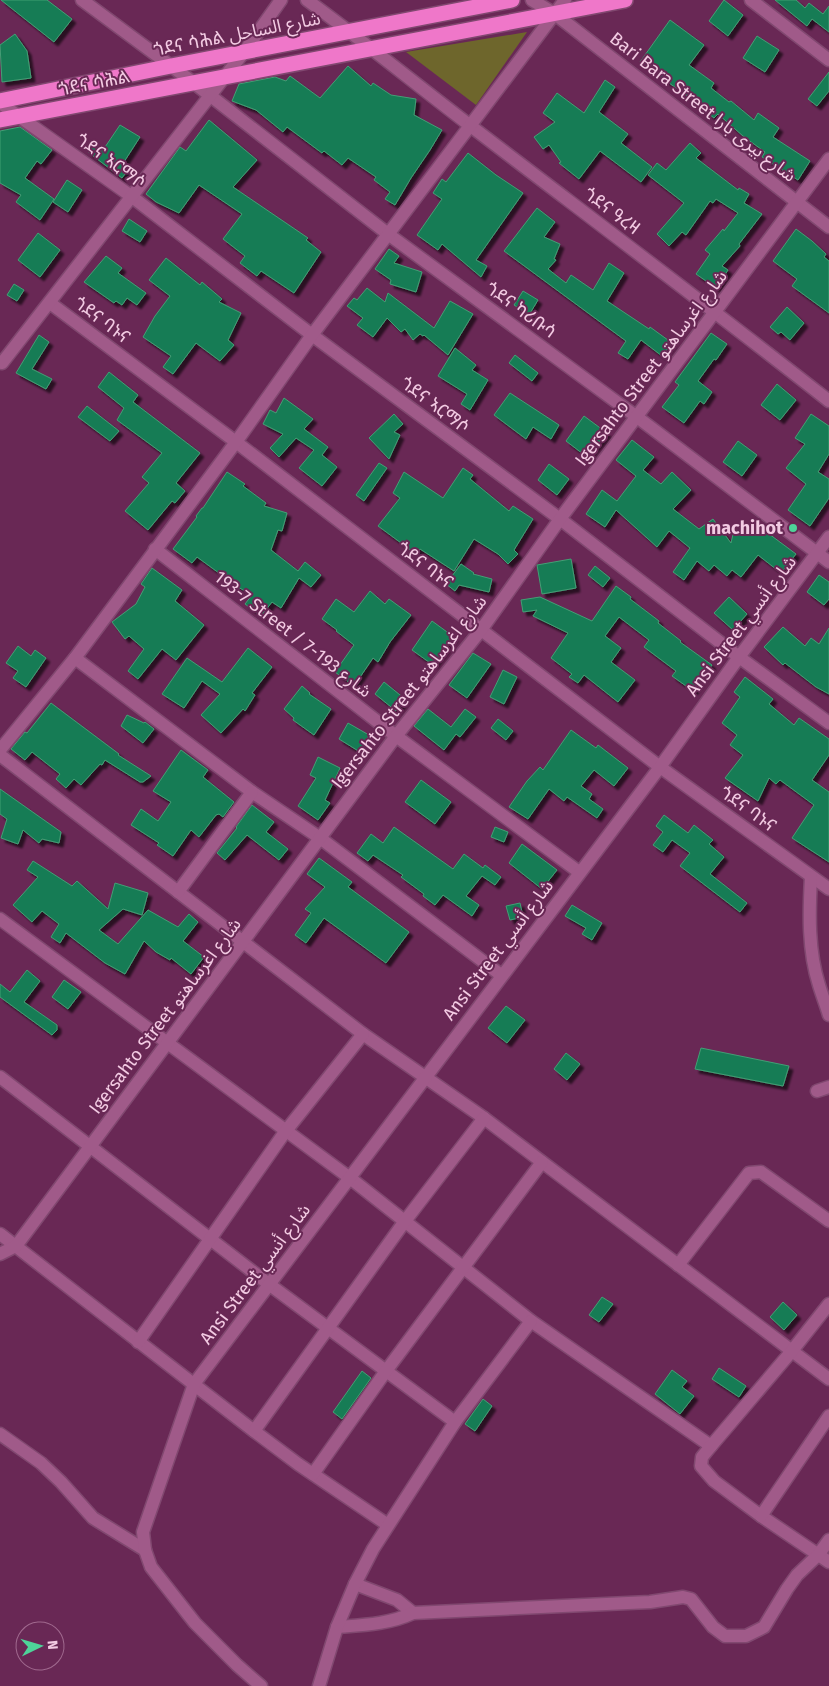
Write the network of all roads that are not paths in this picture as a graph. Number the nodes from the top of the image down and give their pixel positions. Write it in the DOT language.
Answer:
graph roads {
  1 [pos="82,0"];
  2 [pos="282,0"];
  3 [pos="307,0"];
  4 [pos="512,0"];
  5 [pos="532,0"];
  6 [pos="565,0"];
  7 [pos="625,0"];
  8 [pos="751,0"];
  9 [pos="555,14"];
  10 [pos="350,31"];
  11 [pos="373,50"];
  12 [pos="244,52"];
  13 [pos="829,60"];
  14 [pos="171,66"];
  15 [pos="224,77"];
  16 [pos="194,83"];
  17 [pos="210,95"];
  18 [pos="0,102"];
  19 [pos="19,117"];
  20 [pos="0,120"];
  21 [pos="470,126"];
  22 [pos="829,159"];
  23 [pos="131,196"];
  24 [pos="795,202"];
  25 [pos="829,227"];
  26 [pos="388,234"];
  27 [pos="50,303"];
  28 [pos="715,311"];
  29 [pos="312,335"];
  30 [pos="2,363"];
  31 [pos="829,401"];
  32 [pos="637,417"];
  33 [pos="236,442"];
  34 [pos="560,519"];
  35 [pos="829,537"];
  36 [pos="155,549"];
  37 [pos="817,553"];
  38 [pos="829,562"];
  39 [pos="481,630"];
  40 [pos="75,658"];
  41 [pos="739,658"];
  42 [pos="829,723"];
  43 [pos="396,736"];
  44 [pos="0,750"];
  45 [pos="0,755"];
  46 [pos="660,767"];
  47 [pos="252,792"];
  48 [pos="320,838"];
  49 [pos="580,872"];
  50 [pos="811,877"];
  51 [pos="829,889"];
  52 [pos="178,892"];
  53 [pos="0,919"];
  54 [pos="242,942"];
  55 [pos="501,975"];
  56 [pos="829,1015"];
  57 [pos="362,1034"];
  58 [pos="167,1042"];
  59 [pos="0,1077"];
  60 [pos="424,1078"];
  61 [pos="484,1118"];
  62 [pos="286,1132"];
  63 [pos="90,1146"];
  64 [pos="542,1162"];
  65 [pos="350,1178"];
  66 [pos="405,1221"];
  67 [pos="829,1221"];
  68 [pos="0,1234"];
  69 [pos="211,1239"];
  70 [pos="16,1246"];
  71 [pos="0,1254"];
  72 [pos="678,1266"];
  73 [pos="463,1268"];
  74 [pos="270,1285"];
  75 [pos="829,1304"];
  76 [pos="531,1321"];
  77 [pos="328,1328"];
  78 [pos="138,1342"];
  79 [pos="791,1352"];
  80 [pos="386,1371"];
  81 [pos="829,1379"];
  82 [pos="194,1384"];
  83 [pos="829,1416"];
  84 [pos="455,1422"];
  85 [pos="254,1431"];
  86 [pos="0,1434"];
  87 [pos="710,1446"];
  88 [pos="313,1474"];
  89 [pos="761,1516"];
  90 [pos="388,1525"];
  91 [pos="829,1540"];
  92 [pos="145,1550"];
  93 [pos="818,1555"];
  94 [pos="829,1562"];
  95 [pos="356,1584"];
  96 [pos="413,1612"];
  97 [pos="337,1628"];
  98 [pos="261,1686"];
  99 [pos="319,1686"];
  1 -- 14 [label="street, ጎደና ካሪቡሳ"];
  2 -- 12 [label="street"];
  3 -- 10 [label="street, ጎደና ዓረዛ"];
  4 -- 10 [label="highway, ጎደና ሳሕል شارع الساحل"];
  5 -- 9 [label="street, Bari Bara Street شارع بيرى بارا"];
  6 -- 9 [label="street"];
  7 -- 9 [label="highway"];
  8 -- 13 [label="street"];
  9 -- 11 [label="highway"];
  9 -- 21 [label="street"];
  9 -- 24 [label="street, Bari Bara Street شارع بيرى بارا"];
  10 -- 11 [label="street, ጎደና ዓረዛ"];
  10 -- 12 [label="highway, ጎደና ሳሕል شارع الساحل"];
  11 -- 15 [label="highway, ጎደና ሳሕል"];
  11 -- 21 [label="street, ጎደና ዓረዛ"];
  12 -- 14 [label="highway, ጎደና ሳሕል شارع الساحل"];
  12 -- 15 [label="street"];
  14 -- 16 [label="street, ጎደና ካሪቡሳ"];
  14 -- 18 [label="highway, ጎደና ሳሕል شارع الساحل"];
  15 -- 16 [label="highway, ጎደና ሳሕል"];
  15 -- 17 [label="street"];
  16 -- 17 [label="street, ጎደና ካሪቡሳ"];
  16 -- 19 [label="highway, ጎደና ሳሕል"];
  17 -- 23 [label="street"];
  17 -- 26 [label="street, ጎደና ካሪቡሳ"];
  18 -- 19 [label="street, ጎደና ኣርማሶ"];
  19 -- 20 [label="highway, ጎደና ሳሕል"];
  19 -- 23 [label="street, ጎደና ኣርማሶ"];
  21 -- 26 [label="street"];
  21 -- 28 [label="street, ጎደና ዓረዛ"];
  22 -- 24 [label="street, Igersahto Street شارع اغرساهتو"];
  23 -- 27 [label="street"];
  23 -- 29 [label="street, ጎደና ኣርማሶ"];
  24 -- 25 [label="street, Bari Bara Street شارع بيرى بارا"];
  24 -- 28 [label="street, Igersahto Street شارع اغرساهتو"];
  26 -- 29 [label="street"];
  26 -- 32 [label="street, ጎደና ካሪቡሳ"];
  27 -- 30 [label="street"];
  27 -- 33 [label="street, ጎደና ባኑና"];
  28 -- 31 [label="street, ጎደና ዓረዛ"];
  28 -- 32 [label="street, Igersahto Street شارع اغرساهتو"];
  29 -- 33 [label="street"];
  29 -- 34 [label="street, ጎደና ኣርማሶ"];
  32 -- 34 [label="street, Igersahto Street شارع اغرساهتو"];
  32 -- 37 [label="street, ጎደና ካሪቡሳ"];
  33 -- 36 [label="street"];
  33 -- 39 [label="street, ጎደና ባኑና"];
  34 -- 39 [label="street, Igersahto Street شارع اغرساهتو"];
  34 -- 41 [label="street, ጎደና ኣርማሶ"];
  35 -- 37 [label="street, Ansi Street شارع أنسي"];
  36 -- 40 [label="street"];
  36 -- 43 [label="street, 193-7 Street / شارع 193-7"];
  37 -- 38 [label="street, ጎደና ካሪቡሳ"];
  37 -- 41 [label="street, Ansi Street شارع أنسي"];
  39 -- 43 [label="street, Igersahto Street شارع اغرساهتو"];
  39 -- 46 [label="street, ጎደና ባኑና"];
  40 -- 44 [label="street"];
  40 -- 47 [label="street"];
  41 -- 42 [label="street, ጎደና ኣርማሶ"];
  41 -- 46 [label="street, Ansi Street شارع أنسي"];
  43 -- 48 [label="street, Igersahto Street شارع اغرساهتو"];
  43 -- 49 [label="street, 193-7 Street / شارع 193-7"];
  45 -- 52 [label="street"];
  46 -- 49 [label="street, Ansi Street شارع أنسي"];
  46 -- 50 [label="street, ጎደና ባኑና"];
  47 -- 48 [label="street"];
  47 -- 52 [label="street"];
  48 -- 54 [label="street, Igersahto Street شارع اغرساهتو"];
  48 -- 55 [label="street"];
  49 -- 55 [label="street, Ansi Street شارع أنسي"];
  50 -- 51 [label="street, ጎደና ባኑና"];
  50 -- 56 [label="street"];
  52 -- 54 [label="street"];
  53 -- 58 [label="street"];
  54 -- 57 [label="street"];
  54 -- 58 [label="street, Igersahto Street شارع اغرساهتو"];
  55 -- 60 [label="street, Ansi Street شارع أنسي"];
  57 -- 60 [label="street"];
  57 -- 62 [label="street"];
  58 -- 62 [label="street"];
  58 -- 63 [label="street, Igersahto Street شارع اغرساهتو"];
  59 -- 63 [label="street"];
  60 -- 61 [label="street"];
  60 -- 65 [label="street, Ansi Street شارع أنسي"];
  61 -- 64 [label="street"];
  61 -- 66 [label="street"];
  62 -- 65 [label="street"];
  62 -- 69 [label="street"];
  63 -- 69 [label="street"];
  63 -- 70 [label="street, Igersahto Street شارع اغرساهتو"];
  64 -- 72 [label="street"];
  64 -- 73 [label="street"];
  65 -- 66 [label="street"];
  65 -- 74 [label="street, Ansi Street شارع أنسي"];
  66 -- 73 [label="street"];
  66 -- 77 [label="street"];
  67 -- 72 [label="street"];
  68 -- 70 [label="street"];
  69 -- 74 [label="street"];
  69 -- 78 [label="street"];
  70 -- 71 [label="street"];
  70 -- 78 [label="street"];
  72 -- 79 [label="street"];
  73 -- 76 [label="street"];
  73 -- 80 [label="street"];
  74 -- 77 [label="street"];
  74 -- 82 [label="street, Ansi Street شارع أنسي"];
  75 -- 79 [label="street"];
  76 -- 84 [label="street"];
  76 -- 87 [label="street"];
  77 -- 80 [label="street"];
  77 -- 85 [label="street"];
  78 -- 82 [label="street"];
  79 -- 81 [label="street"];
  79 -- 87 [label="street"];
  80 -- 84 [label="street"];
  80 -- 88 [label="street"];
  82 -- 85 [label="street"];
  82 -- 92 [label="street, Ansi Street شارع أنسي"];
  83 -- 89 [label="street"];
  84 -- 90 [label="street"];
  85 -- 88 [label="street"];
  86 -- 92 [label="street"];
  87 -- 89 [label="street"];
  88 -- 90 [label="street"];
  89 -- 93 [label="street"];
  90 -- 95 [label="street"];
  91 -- 93 [label="street"];
  92 -- 98 [label="street"];
  93 -- 94 [label="street"];
  93 -- 96 [label="street"];
  95 -- 96 [label="street"];
  95 -- 97 [label="street"];
  96 -- 97 [label="street"];
  97 -- 99 [label="street"];
}
